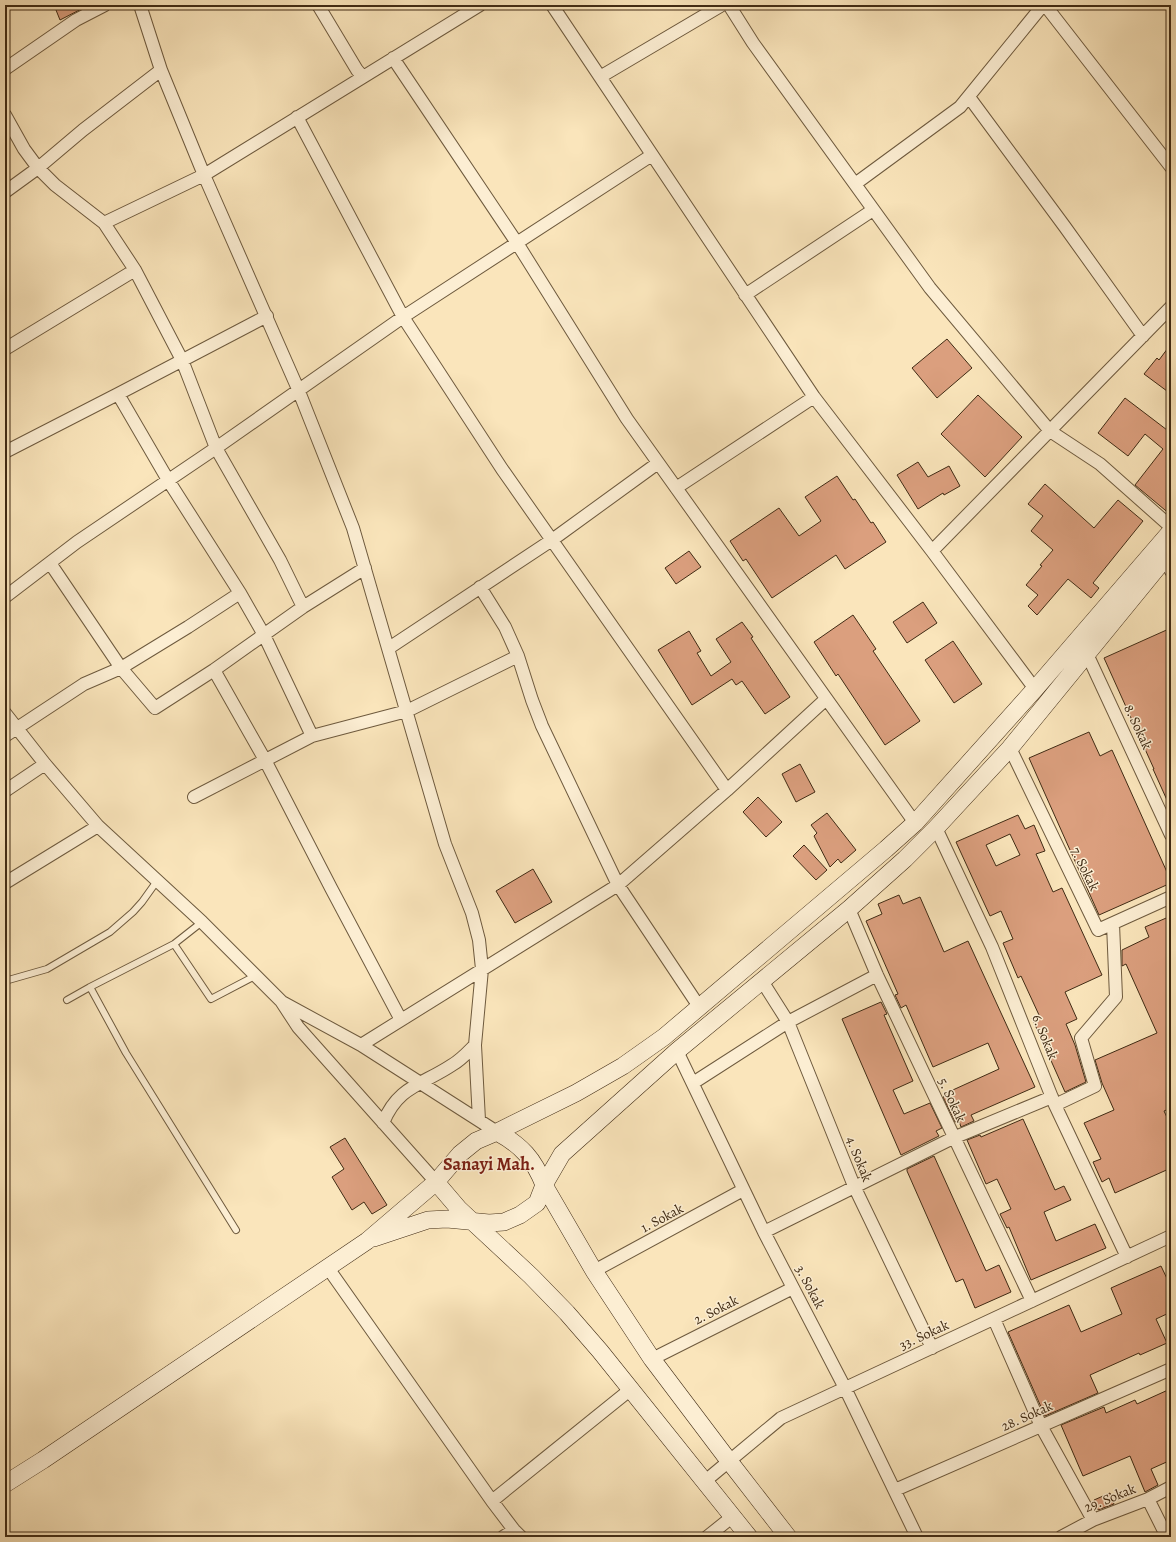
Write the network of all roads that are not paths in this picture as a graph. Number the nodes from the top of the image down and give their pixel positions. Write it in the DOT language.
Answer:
graph roads {
  1 [pos="105,5"];
  2 [pos="140,5"];
  3 [pos="318,5"];
  4 [pos="480,5"];
  5 [pos="552,5"];
  6 [pos="722,5"];
  7 [pos="729,5"];
  8 [pos="1044,5"];
  9 [pos="393,58"];
  10 [pos="5,69"];
  11 [pos="161,70"];
  12 [pos="362,77"];
  13 [pos="600,77"];
  14 [pos="969,97"];
  15 [pos="5,115"];
  16 [pos="297,117"];
  17 [pos="652,155"];
  18 [pos="1171,167"];
  19 [pos="38,168"];
  20 [pos="204,175"];
  21 [pos="855,184"];
  22 [pos="5,192"];
  23 [pos="874,210"];
  24 [pos="104,224"];
  25 [pos="517,243"];
  26 [pos="135,270"];
  27 [pos="745,295"];
  28 [pos="1171,307"];
  29 [pos="267,316"];
  30 [pos="403,317"];
  31 [pos="1143,336"];
  32 [pos="5,349"];
  33 [pos="182,360"];
  34 [pos="298,389"];
  35 [pos="118,394"];
  36 [pos="814,397"];
  37 [pos="1050,431"];
  38 [pos="216,448"];
  39 [pos="5,452"];
  40 [pos="658,463"];
  41 [pos="168,480"];
  42 [pos="676,488"];
  43 [pos="1171,527"];
  44 [pos="1171,531"];
  45 [pos="552,540"];
  46 [pos="932,551"];
  47 [pos="1169,560"];
  48 [pos="50,563"];
  49 [pos="365,568"];
  50 [pos="480,587"];
  51 [pos="240,593"];
  52 [pos="5,597"];
  53 [pos="303,607"];
  54 [pos="264,635"];
  55 [pos="388,648"];
  56 [pos="1087,654"];
  57 [pos="518,656"];
  58 [pos="120,668"];
  59 [pos="214,670"];
  60 [pos="1035,689"];
  61 [pos="826,699"];
  62 [pos="407,711"];
  63 [pos="5,712"];
  64 [pos="16,728"];
  65 [pos="5,736"];
  66 [pos="312,736"];
  67 [pos="1010,748"];
  68 [pos="265,760"];
  69 [pos="45,764"];
  70 [pos="727,790"];
  71 [pos="5,791"];
  72 [pos="194,797"];
  73 [pos="915,823"];
  74 [pos="98,826"];
  75 [pos="936,828"];
  76 [pos="1171,835"];
  77 [pos="157,881"];
  78 [pos="5,883"];
  79 [pos="618,885"];
  80 [pos="1171,897"];
  81 [pos="849,909"];
  82 [pos="202,922"];
  83 [pos="1113,924"];
  84 [pos="174,944"];
  85 [pos="482,969"];
  86 [pos="877,975"];
  87 [pos="255,976"];
  88 [pos="5,981"];
  89 [pos="762,981"];
  90 [pos="90,986"];
  91 [pos="67,1000"];
  92 [pos="281,1001"];
  93 [pos="700,1008"];
  94 [pos="401,1020"];
  95 [pos="788,1022"];
  96 [pos="361,1045"];
  97 [pos="475,1045"];
  98 [pos="677,1051"];
  99 [pos="420,1083"];
  100 [pos="693,1084"];
  101 [pos="1054,1101"];
  102 [pos="479,1120"];
  103 [pos="383,1123"];
  104 [pos="497,1132"];
  105 [pos="953,1138"];
  106 [pos="436,1182"];
  107 [pos="544,1185"];
  108 [pos="854,1186"];
  109 [pos="743,1190"];
  110 [pos="474,1222"];
  111 [pos="236,1230"];
  112 [pos="764,1232"];
  113 [pos="367,1241"];
  114 [pos="1170,1241"];
  115 [pos="1127,1257"];
  116 [pos="328,1268"];
  117 [pos="594,1271"];
  118 [pos="793,1288"];
  119 [pos="1032,1301"];
  120 [pos="994,1319"];
  121 [pos="932,1348"];
  122 [pos="652,1359"];
  123 [pos="1171,1369"];
  124 [pos="846,1388"];
  125 [pos="631,1389"];
  126 [pos="1041,1426"];
  127 [pos="729,1461"];
  128 [pos="704,1482"];
  129 [pos="5,1484"];
  130 [pos="1171,1488"];
  131 [pos="895,1490"];
  132 [pos="1148,1499"];
  133 [pos="492,1501"];
  134 [pos="732,1517"];
  135 [pos="1093,1520"];
  136 [pos="518,1533"];
  137 [pos="503,1537"];
  138 [pos="707,1537"];
  139 [pos="748,1537"];
  140 [pos="788,1537"];
  141 [pos="917,1537"];
  142 [pos="1061,1537"];
  143 [pos="1167,1537"];
  1 -- 10 [label="street"];
  2 -- 11 [label="street"];
  3 -- 12 [label="street"];
  4 -- 9 [label="street"];
  5 -- 13 [label="street"];
  6 -- 13 [label="street"];
  7 -- 21 [label="street"];
  8 -- 14 [label="street"];
  8 -- 18 [label="street"];
  9 -- 12 [label="street"];
  9 -- 25 [label="street"];
  11 -- 19 [label="street"];
  11 -- 20 [label="street"];
  12 -- 16 [label="street"];
  13 -- 17 [label="street"];
  14 -- 21 [label="street"];
  14 -- 31 [label="street"];
  15 -- 19 [label="street"];
  16 -- 20 [label="street"];
  16 -- 30 [label="street"];
  17 -- 25 [label="street"];
  17 -- 27 [label="street"];
  19 -- 22 [label="street"];
  19 -- 24 [label="street"];
  20 -- 24 [label="street"];
  20 -- 29 [label="street"];
  21 -- 23 [label="street"];
  23 -- 27 [label="street"];
  23 -- 37 [label="street"];
  24 -- 26 [label="street"];
  25 -- 30 [label="street"];
  25 -- 40 [label="street"];
  26 -- 32 [label="street"];
  26 -- 33 [label="street"];
  27 -- 36 [label="street"];
  28 -- 31 [label="street"];
  29 -- 33 [label="street"];
  29 -- 34 [label="street"];
  30 -- 34 [label="street"];
  30 -- 45 [label="street"];
  31 -- 37 [label="street"];
  33 -- 35 [label="street"];
  33 -- 38 [label="street"];
  34 -- 38 [label="street"];
  34 -- 49 [label="street"];
  35 -- 39 [label="street"];
  35 -- 41 [label="street"];
  36 -- 42 [label="street"];
  36 -- 46 [label="street"];
  37 -- 43 [label="street"];
  37 -- 46 [label="street"];
  38 -- 41 [label="street"];
  38 -- 53 [label="street"];
  40 -- 42 [label="street"];
  40 -- 45 [label="street"];
  41 -- 48 [label="street"];
  41 -- 51 [label="street"];
  42 -- 61 [label="street"];
  44 -- 60 [label="street"];
  45 -- 50 [label="street"];
  45 -- 70 [label="street"];
  46 -- 60 [label="street"];
  47 -- 56 [label="street"];
  48 -- 52 [label="street"];
  48 -- 58 [label="street"];
  49 -- 53 [label="street"];
  49 -- 55 [label="street"];
  50 -- 55 [label="street"];
  50 -- 57 [label="street"];
  51 -- 54 [label="street"];
  51 -- 58 [label="street"];
  53 -- 54 [label="street"];
  54 -- 59 [label="street"];
  54 -- 66 [label="street"];
  55 -- 62 [label="street"];
  56 -- 67 [label="street"];
  56 -- 76 [label="street, 8. Sokak"];
  57 -- 62 [label="street"];
  57 -- 79 [label="street"];
  58 -- 59 [label="street"];
  58 -- 64 [label="street"];
  59 -- 68 [label="street"];
  60 -- 73 [label="street"];
  61 -- 70 [label="street"];
  61 -- 73 [label="street"];
  62 -- 66 [label="street"];
  62 -- 85 [label="street"];
  63 -- 64 [label="street"];
  64 -- 65 [label="street"];
  64 -- 69 [label="street"];
  66 -- 68 [label="street"];
  67 -- 75 [label="street"];
  67 -- 83 [label="street, 7. Sokak"];
  68 -- 72 [label="street"];
  68 -- 94 [label="street"];
  69 -- 71 [label="street"];
  69 -- 74 [label="street"];
  70 -- 79 [label="street"];
  73 -- 93 [label="street"];
  74 -- 77 [label="street"];
  74 -- 78 [label="street"];
  75 -- 81 [label="street"];
  75 -- 101 [label="street, 6. Sokak"];
  77 -- 82 [label="street"];
  77 -- 88 [label="lane"];
  79 -- 85 [label="street"];
  79 -- 93 [label="street"];
  80 -- 83 [label="street, 7. Sokak"];
  81 -- 86 [label="street, 5. Sokak"];
  81 -- 89 [label="street"];
  82 -- 84 [label="lane"];
  82 -- 87 [label="street"];
  83 -- 101 [label="street"];
  84 -- 87 [label="lane"];
  84 -- 90 [label="lane"];
  85 -- 94 [label="street"];
  85 -- 97 [label="street"];
  86 -- 95 [label="street"];
  86 -- 105 [label="street, 5. Sokak"];
  87 -- 92 [label="street"];
  89 -- 95 [label="street, 4. Sokak"];
  89 -- 98 [label="street"];
  90 -- 91 [label="lane"];
  90 -- 111 [label="lane"];
  92 -- 96 [label="street"];
  92 -- 103 [label="street"];
  93 -- 104 [label="street"];
  94 -- 96 [label="street"];
  95 -- 100 [label="street"];
  95 -- 108 [label="street, 4. Sokak"];
  96 -- 99 [label="street"];
  97 -- 99 [label="street"];
  97 -- 102 [label="street"];
  98 -- 100 [label="street, 3. Sokak"];
  98 -- 107 [label="street"];
  99 -- 102 [label="street"];
  99 -- 103 [label="street"];
  100 -- 109 [label="street, 3. Sokak"];
  101 -- 105 [label="street"];
  101 -- 115 [label="street, 6. Sokak"];
  102 -- 104 [label="street"];
  103 -- 106 [label="street"];
  104 -- 106 [label="street"];
  104 -- 107 [label="street"];
  105 -- 108 [label="street"];
  105 -- 119 [label="street, 5. Sokak"];
  106 -- 110 [label="street"];
  106 -- 113 [label="street"];
  107 -- 110 [label="street"];
  107 -- 117 [label="street"];
  108 -- 112 [label="street"];
  108 -- 121 [label="street, 4. Sokak"];
  109 -- 112 [label="street, 3. Sokak"];
  109 -- 117 [label="street, 1. Sokak"];
  110 -- 113 [label="street"];
  110 -- 125 [label="street"];
  112 -- 118 [label="street, 3. Sokak"];
  113 -- 116 [label="street"];
  114 -- 115 [label="street, 33. Sokak"];
  115 -- 119 [label="street, 33. Sokak"];
  116 -- 129 [label="street"];
  116 -- 133 [label="street"];
  117 -- 122 [label="street"];
  118 -- 122 [label="street, 2. Sokak"];
  118 -- 124 [label="street, 3. Sokak"];
  119 -- 120 [label="street, 33. Sokak"];
  120 -- 121 [label="street, 33. Sokak"];
  120 -- 126 [label="street"];
  121 -- 124 [label="street, 33. Sokak"];
  122 -- 127 [label="street"];
  123 -- 126 [label="street, 28. Sokak"];
  124 -- 127 [label="street, 33. Sokak"];
  124 -- 131 [label="street, 3. Sokak"];
  125 -- 128 [label="street"];
  125 -- 133 [label="street"];
  126 -- 131 [label="street, 28. Sokak"];
  126 -- 135 [label="street"];
  127 -- 128 [label="street, 33. Sokak"];
  127 -- 140 [label="street"];
  128 -- 134 [label="street"];
  130 -- 132 [label="street, 29. Sokak"];
  131 -- 141 [label="street, 3. Sokak"];
  132 -- 135 [label="street, 29. Sokak"];
  132 -- 143 [label="street"];
  133 -- 136 [label="street"];
  134 -- 138 [label="street"];
  134 -- 139 [label="street"];
  135 -- 142 [label="street, 29. Sokak"];
  136 -- 137 [label="street"];
}
